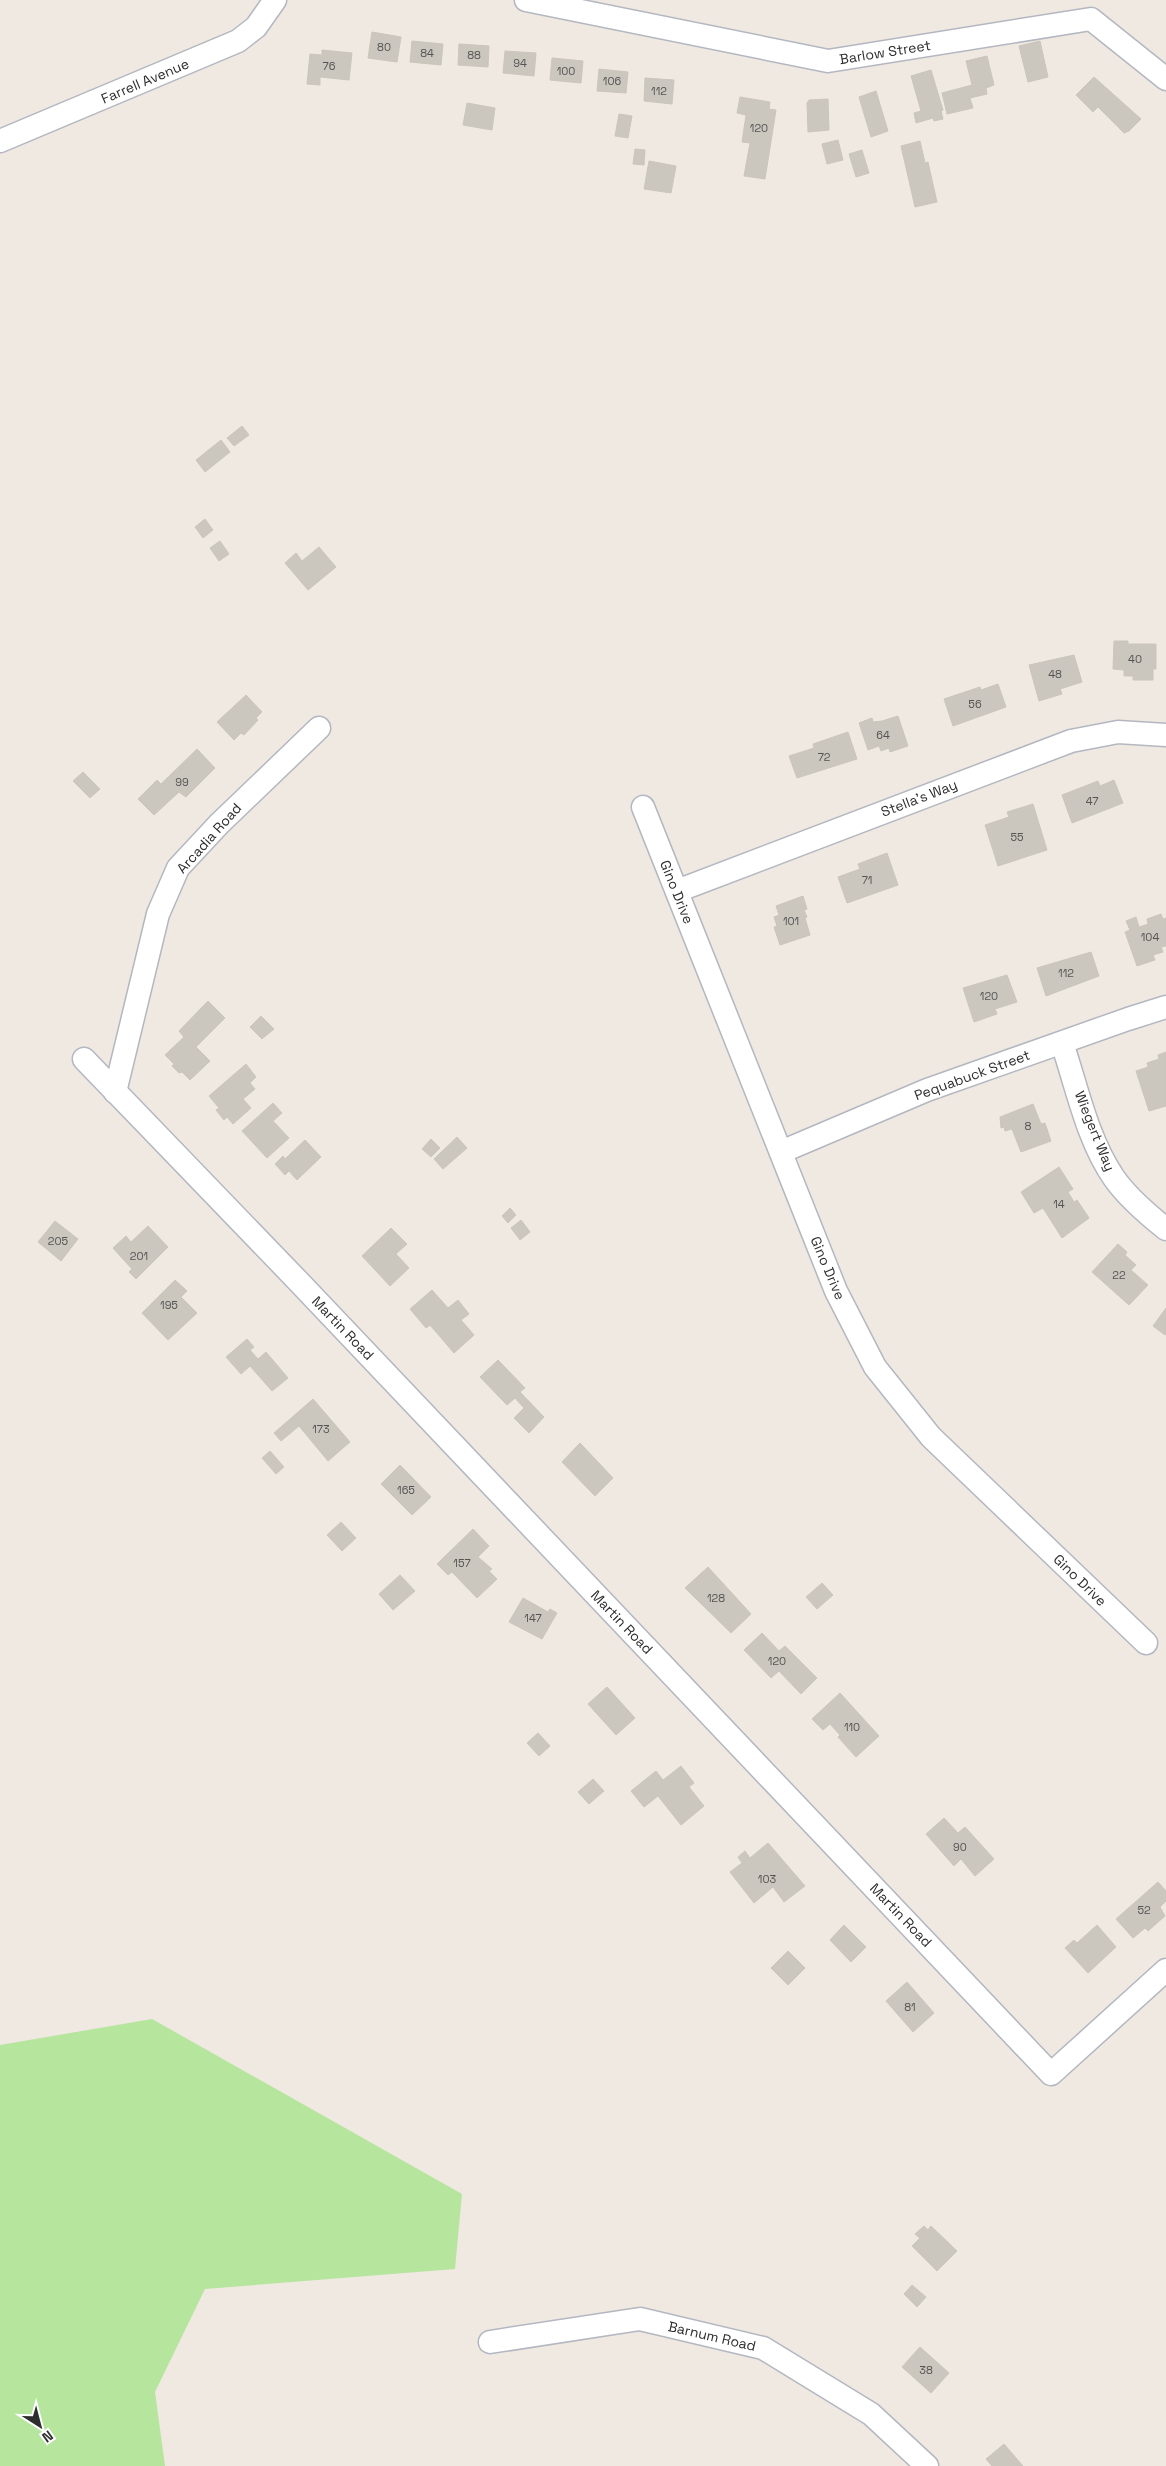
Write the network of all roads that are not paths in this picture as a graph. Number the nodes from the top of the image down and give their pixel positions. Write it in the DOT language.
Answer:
graph roads {
  1 [pos="275,0"];
  2 [pos="526,0"];
  3 [pos="1166,79"];
  4 [pos="0,141"];
  5 [pos="319,728"];
  6 [pos="1166,735"];
  7 [pos="643,808"];
  8 [pos="677,891"];
  9 [pos="1166,1008"];
  10 [pos="1062,1042"];
  11 [pos="84,1059"];
  12 [pos="116,1092"];
  13 [pos="781,1152"];
  14 [pos="1166,1228"];
  15 [pos="1146,1643"];
  16 [pos="1166,1970"];
  17 [pos="490,2342"];
  18 [pos="927,2466"];
  1 -- 4 [label="street, Farrell Avenue"];
  2 -- 3 [label="street, Barlow Street"];
  5 -- 12 [label="street, Arcadia Road"];
  6 -- 8 [label="street, Stella's Way"];
  7 -- 8 [label="street, Gino Drive"];
  8 -- 13 [label="street, Gino Drive"];
  9 -- 10 [label="street, Pequabuck Street"];
  10 -- 13 [label="street, Pequabuck Street"];
  10 -- 14 [label="street, Wiegert Way"];
  11 -- 12 [label="street, Martin Road"];
  12 -- 16 [label="street, Martin Road"];
  13 -- 15 [label="street, Gino Drive"];
  17 -- 18 [label="street, Barnum Road"];
}
